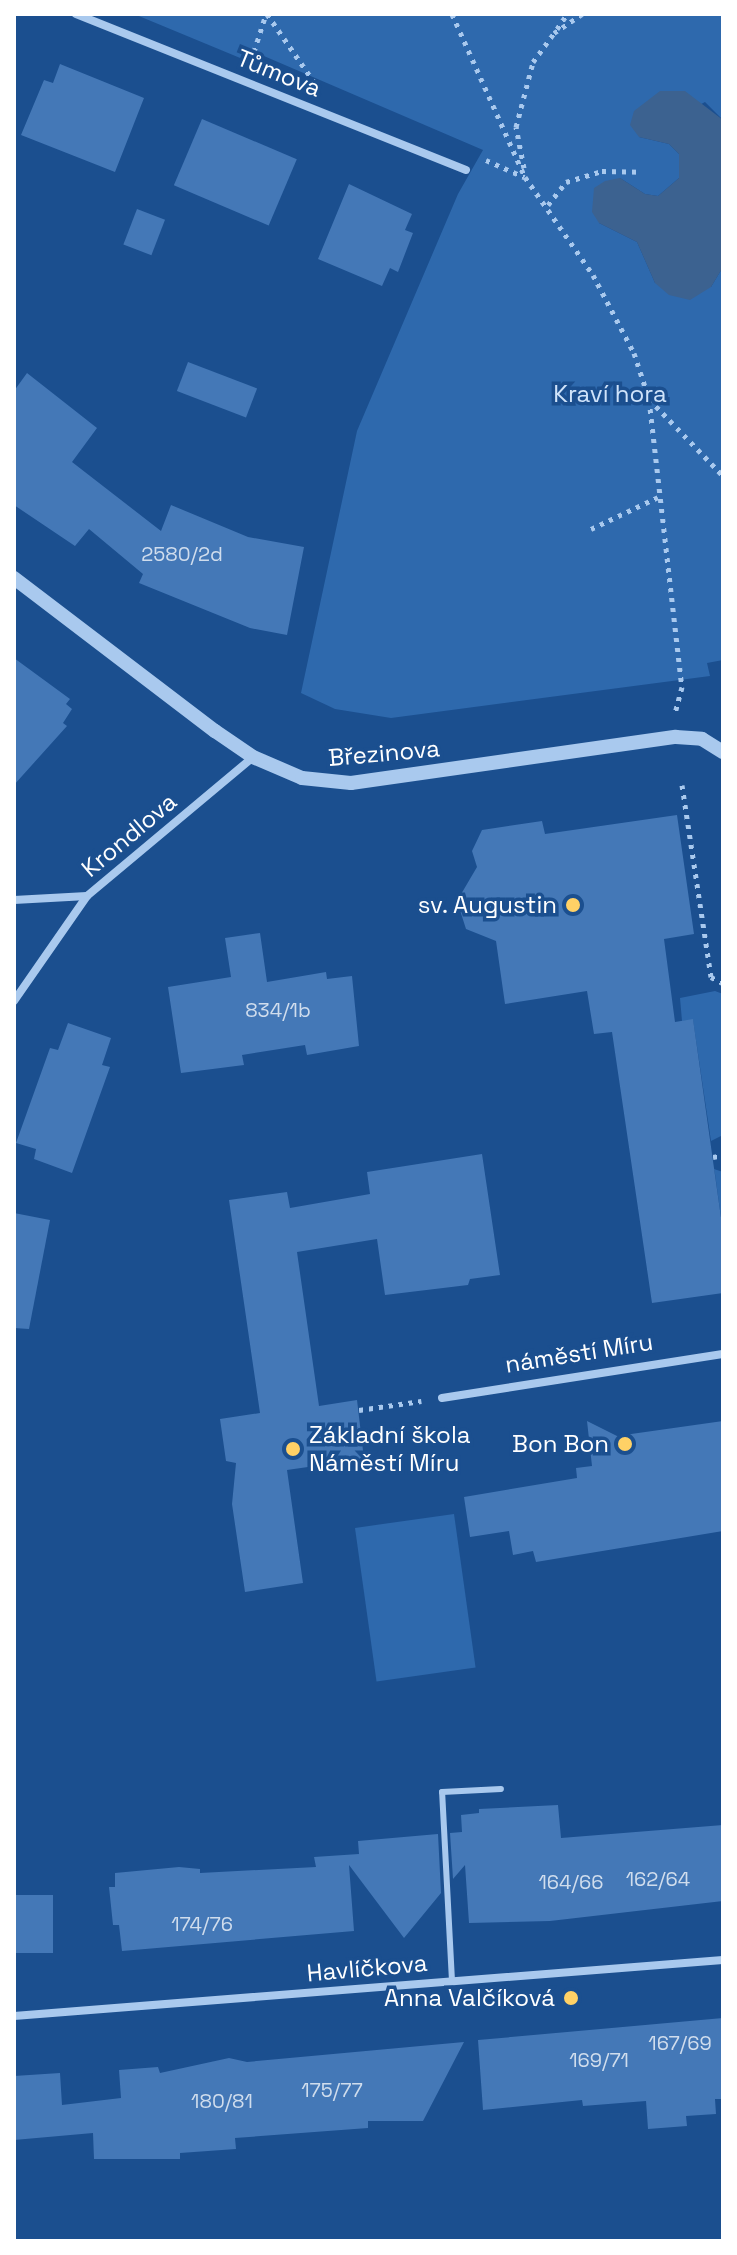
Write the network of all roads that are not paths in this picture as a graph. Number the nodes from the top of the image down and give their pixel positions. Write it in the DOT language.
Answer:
graph roads {
  1 [pos="76,14"];
  2 [pos="466,170"];
  3 [pos="14,578"];
  4 [pos="719,746"];
  5 [pos="253,757"];
  6 [pos="87,896"];
  7 [pos="14,900"];
  8 [pos="14,1001"];
  9 [pos="723,1354"];
  10 [pos="442,1398"];
  11 [pos="501,1789"];
  12 [pos="723,1960"];
  13 [pos="452,1981"];
  14 [pos="14,2016"];
  1 -- 2 [label="street, Tůmova"];
  3 -- 5 [label="street, Březinova"];
  4 -- 5 [label="street, Březinova"];
  5 -- 6 [label="street, Krondlova"];
  6 -- 7 [label="street, Krondlova"];
  6 -- 8 [label="street"];
  9 -- 10 [label="street, náměstí Míru"];
  11 -- 13 [label="lane"];
  12 -- 13 [label="street, Havlíčkova"];
  13 -- 14 [label="street, Havlíčkova"];
}
